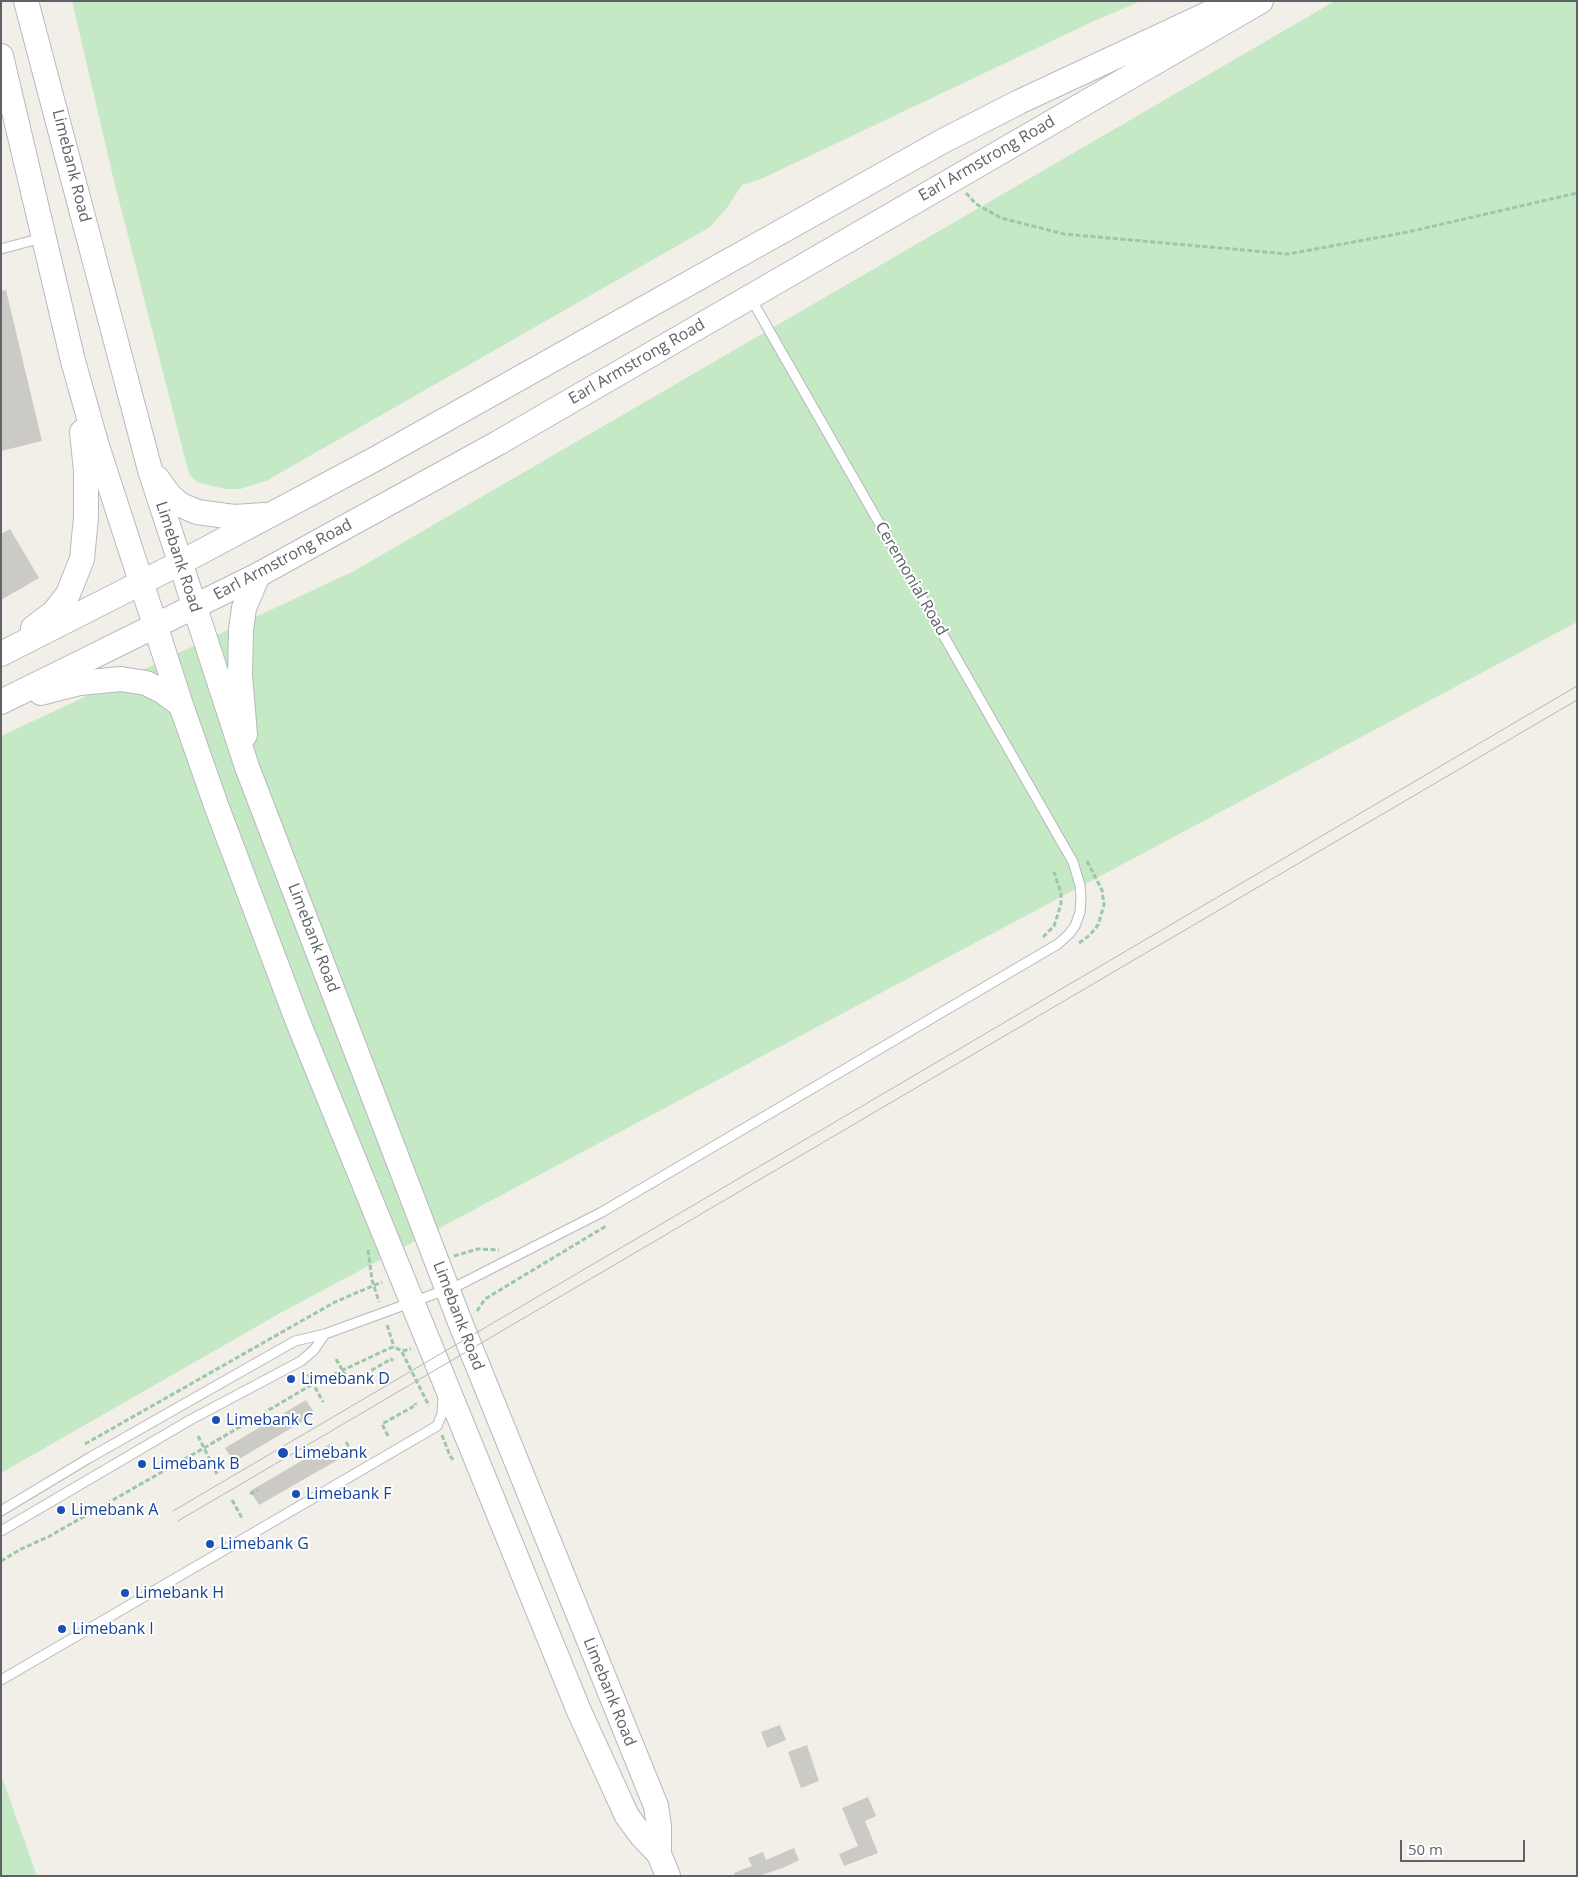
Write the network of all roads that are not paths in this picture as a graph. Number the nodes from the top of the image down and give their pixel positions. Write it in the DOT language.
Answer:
graph roads {
  1 [pos="26,1"];
  2 [pos="1234,1"];
  3 [pos="1261,1"];
  4 [pos="1,56"];
  5 [pos="45,238"];
  6 [pos="1,249"];
  7 [pos="750,297"];
  8 [pos="73,361"];
  9 [pos="150,470"];
  10 [pos="273,514"];
  11 [pos="180,563"];
  12 [pos="258,575"];
  13 [pos="141,583"];
  14 [pos="194,606"];
  15 [pos="155,625"];
  16 [pos="1,654"];
  17 [pos="2,702"];
  18 [pos="181,705"];
  19 [pos="247,767"];
  20 [pos="448,1290"];
  21 [pos="411,1303"];
  22 [pos="325,1334"];
  23 [pos="442,1376"];
  24 [pos="1,1512"];
  25 [pos="1,1531"];
  26 [pos="1,1680"];
  27 [pos="659,1854"];
  28 [pos="668,1876"];
  1 -- 9 [label="main road, Limebank Road"];
  2 -- 10 [label="main road, Earl Armstrong Road"];
  3 -- 7 [label="main road, Earl Armstrong Road"];
  4 -- 5 [label="main road, Limebank Road"];
  5 -- 6 [label="lane"];
  5 -- 8 [label="main road, Limebank Road"];
  7 -- 12 [label="main road, Earl Armstrong Road"];
  7 -- 20 [label="lane, Ceremonial Road"];
  8 -- 13 [label="main road, Limebank Road"];
  8 -- 16 [label="main road"];
  9 -- 10 [label="main road"];
  9 -- 11 [label="main road, Limebank Road"];
  10 -- 11 [label="main road, Earl Armstrong Road"];
  11 -- 13 [label="main road, Earl Armstrong Road"];
  11 -- 14 [label="main road, Limebank Road"];
  12 -- 14 [label="main road, Earl Armstrong Road"];
  12 -- 19 [label="main road"];
  13 -- 15 [label="main road, Limebank Road"];
  13 -- 16 [label="main road, Earl Armstrong Road"];
  14 -- 15 [label="main road, Earl Armstrong Road"];
  14 -- 19 [label="main road, Limebank Road"];
  15 -- 17 [label="main road, Earl Armstrong Road"];
  15 -- 18 [label="main road, Limebank Road"];
  17 -- 18 [label="main road"];
  18 -- 21 [label="main road, Limebank Road"];
  19 -- 20 [label="main road, Limebank Road"];
  20 -- 21 [label="lane, Ceremonial Road"];
  20 -- 27 [label="main road, Limebank Road"];
  21 -- 22 [label="lane, Ceremonial Road"];
  21 -- 23 [label="main road, Limebank Road"];
  22 -- 24 [label="lane, Ceremonial Road"];
  22 -- 25 [label="lane"];
  23 -- 26 [label="lane"];
  23 -- 27 [label="main road, Limebank Road"];
  27 -- 28 [label="main road, Limebank Road"];
}
